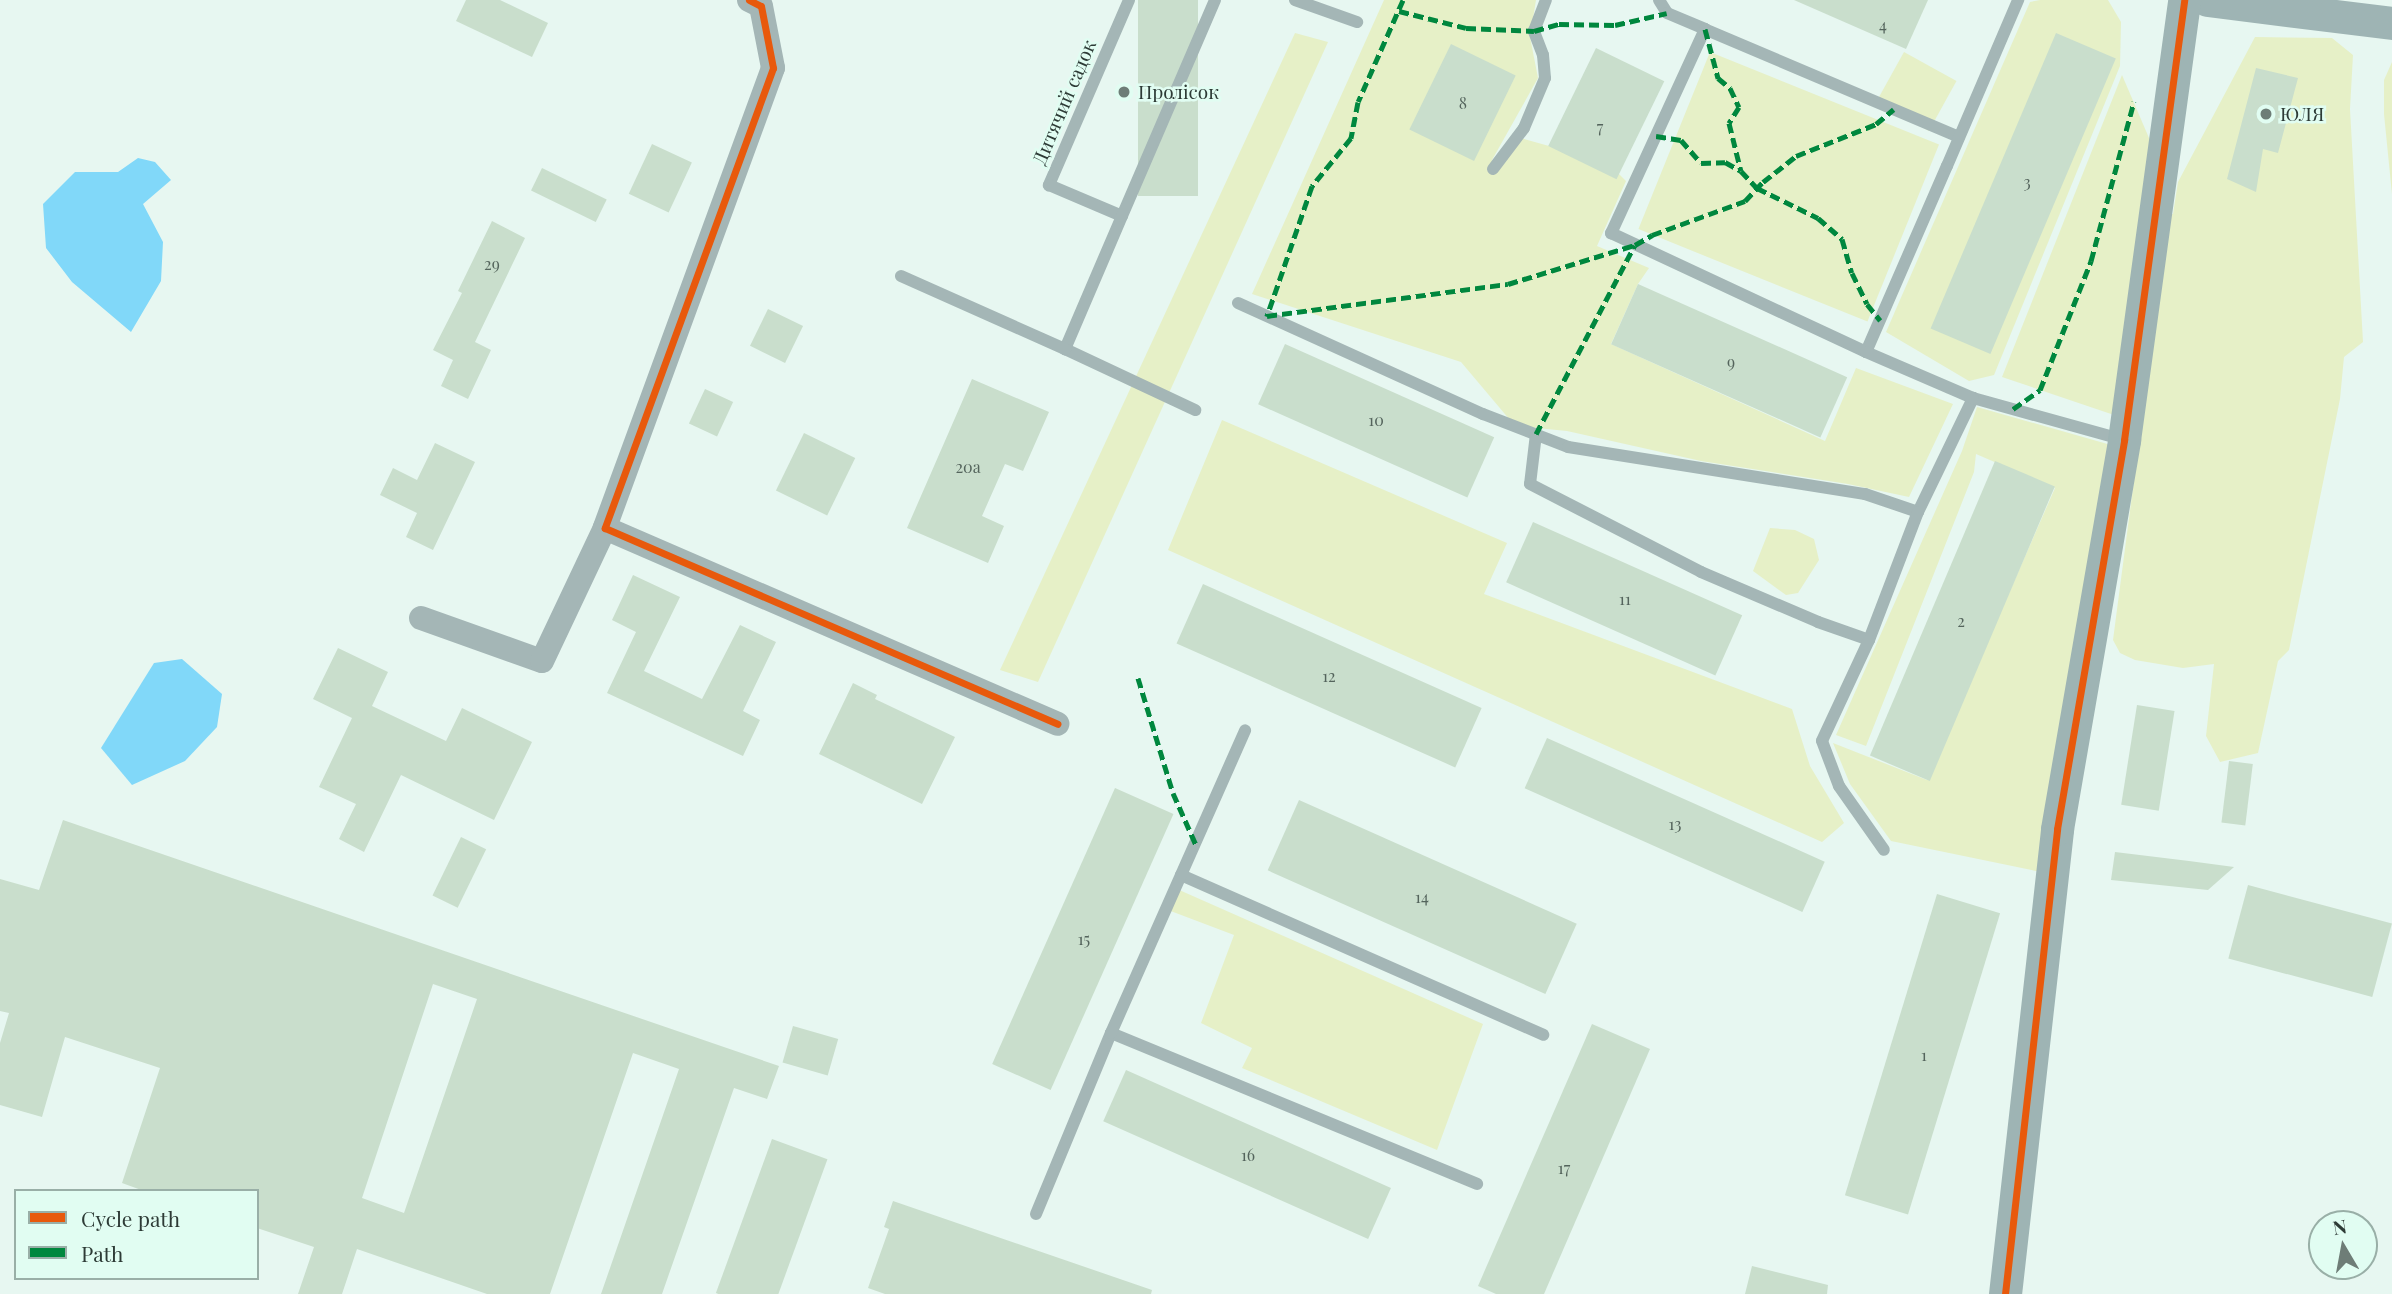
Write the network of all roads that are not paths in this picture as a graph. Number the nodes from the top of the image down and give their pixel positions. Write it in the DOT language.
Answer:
graph roads {
  1 [pos="750,0"];
  2 [pos="1129,0"];
  3 [pos="1215,0"];
  4 [pos="1295,0"];
  5 [pos="1546,0"];
  6 [pos="1659,0"];
  7 [pos="2018,0"];
  8 [pos="2184,0"];
  9 [pos="2207,0"];
  10 [pos="1357,22"];
  11 [pos="2392,23"];
  12 [pos="1705,29"];
  13 [pos="1959,137"];
  14 [pos="1493,169"];
  15 [pos="1122,216"];
  16 [pos="901,276"];
  17 [pos="1238,303"];
  18 [pos="1065,349"];
  19 [pos="1866,352"];
  20 [pos="1973,398"];
  21 [pos="1195,410"];
  22 [pos="1536,434"];
  23 [pos="2123,440"];
  24 [pos="1918,512"];
  25 [pos="606,528"];
  26 [pos="421,618"];
  27 [pos="1869,640"];
  28 [pos="1057,724"];
  29 [pos="1245,730"];
  30 [pos="1884,850"];
  31 [pos="1181,875"];
  32 [pos="1111,1033"];
  33 [pos="1543,1035"];
  34 [pos="1478,1184"];
  35 [pos="1036,1214"];
  36 [pos="2005,1294"];
  1 -- 25 [label="street"];
  2 -- 15 [label="lane, Дитячий садок"];
  3 -- 15 [label="lane"];
  4 -- 10 [label="lane"];
  5 -- 14 [label="lane"];
  6 -- 12 [label="lane"];
  7 -- 13 [label="lane"];
  8 -- 23 [label="street"];
  9 -- 11 [label="street"];
  12 -- 13 [label="lane"];
  12 -- 19 [label="lane"];
  13 -- 19 [label="lane"];
  15 -- 18 [label="lane"];
  16 -- 18 [label="lane"];
  17 -- 22 [label="lane"];
  18 -- 21 [label="lane"];
  19 -- 20 [label="lane"];
  20 -- 23 [label="lane"];
  20 -- 24 [label="lane"];
  22 -- 24 [label="lane"];
  22 -- 27 [label="lane"];
  23 -- 36 [label="street"];
  24 -- 27 [label="lane"];
  25 -- 26 [label="street"];
  25 -- 28 [label="street"];
  27 -- 30 [label="lane"];
  29 -- 31 [label="lane"];
  31 -- 32 [label="lane"];
  31 -- 33 [label="lane"];
  32 -- 34 [label="lane"];
  32 -- 35 [label="lane"];
}
